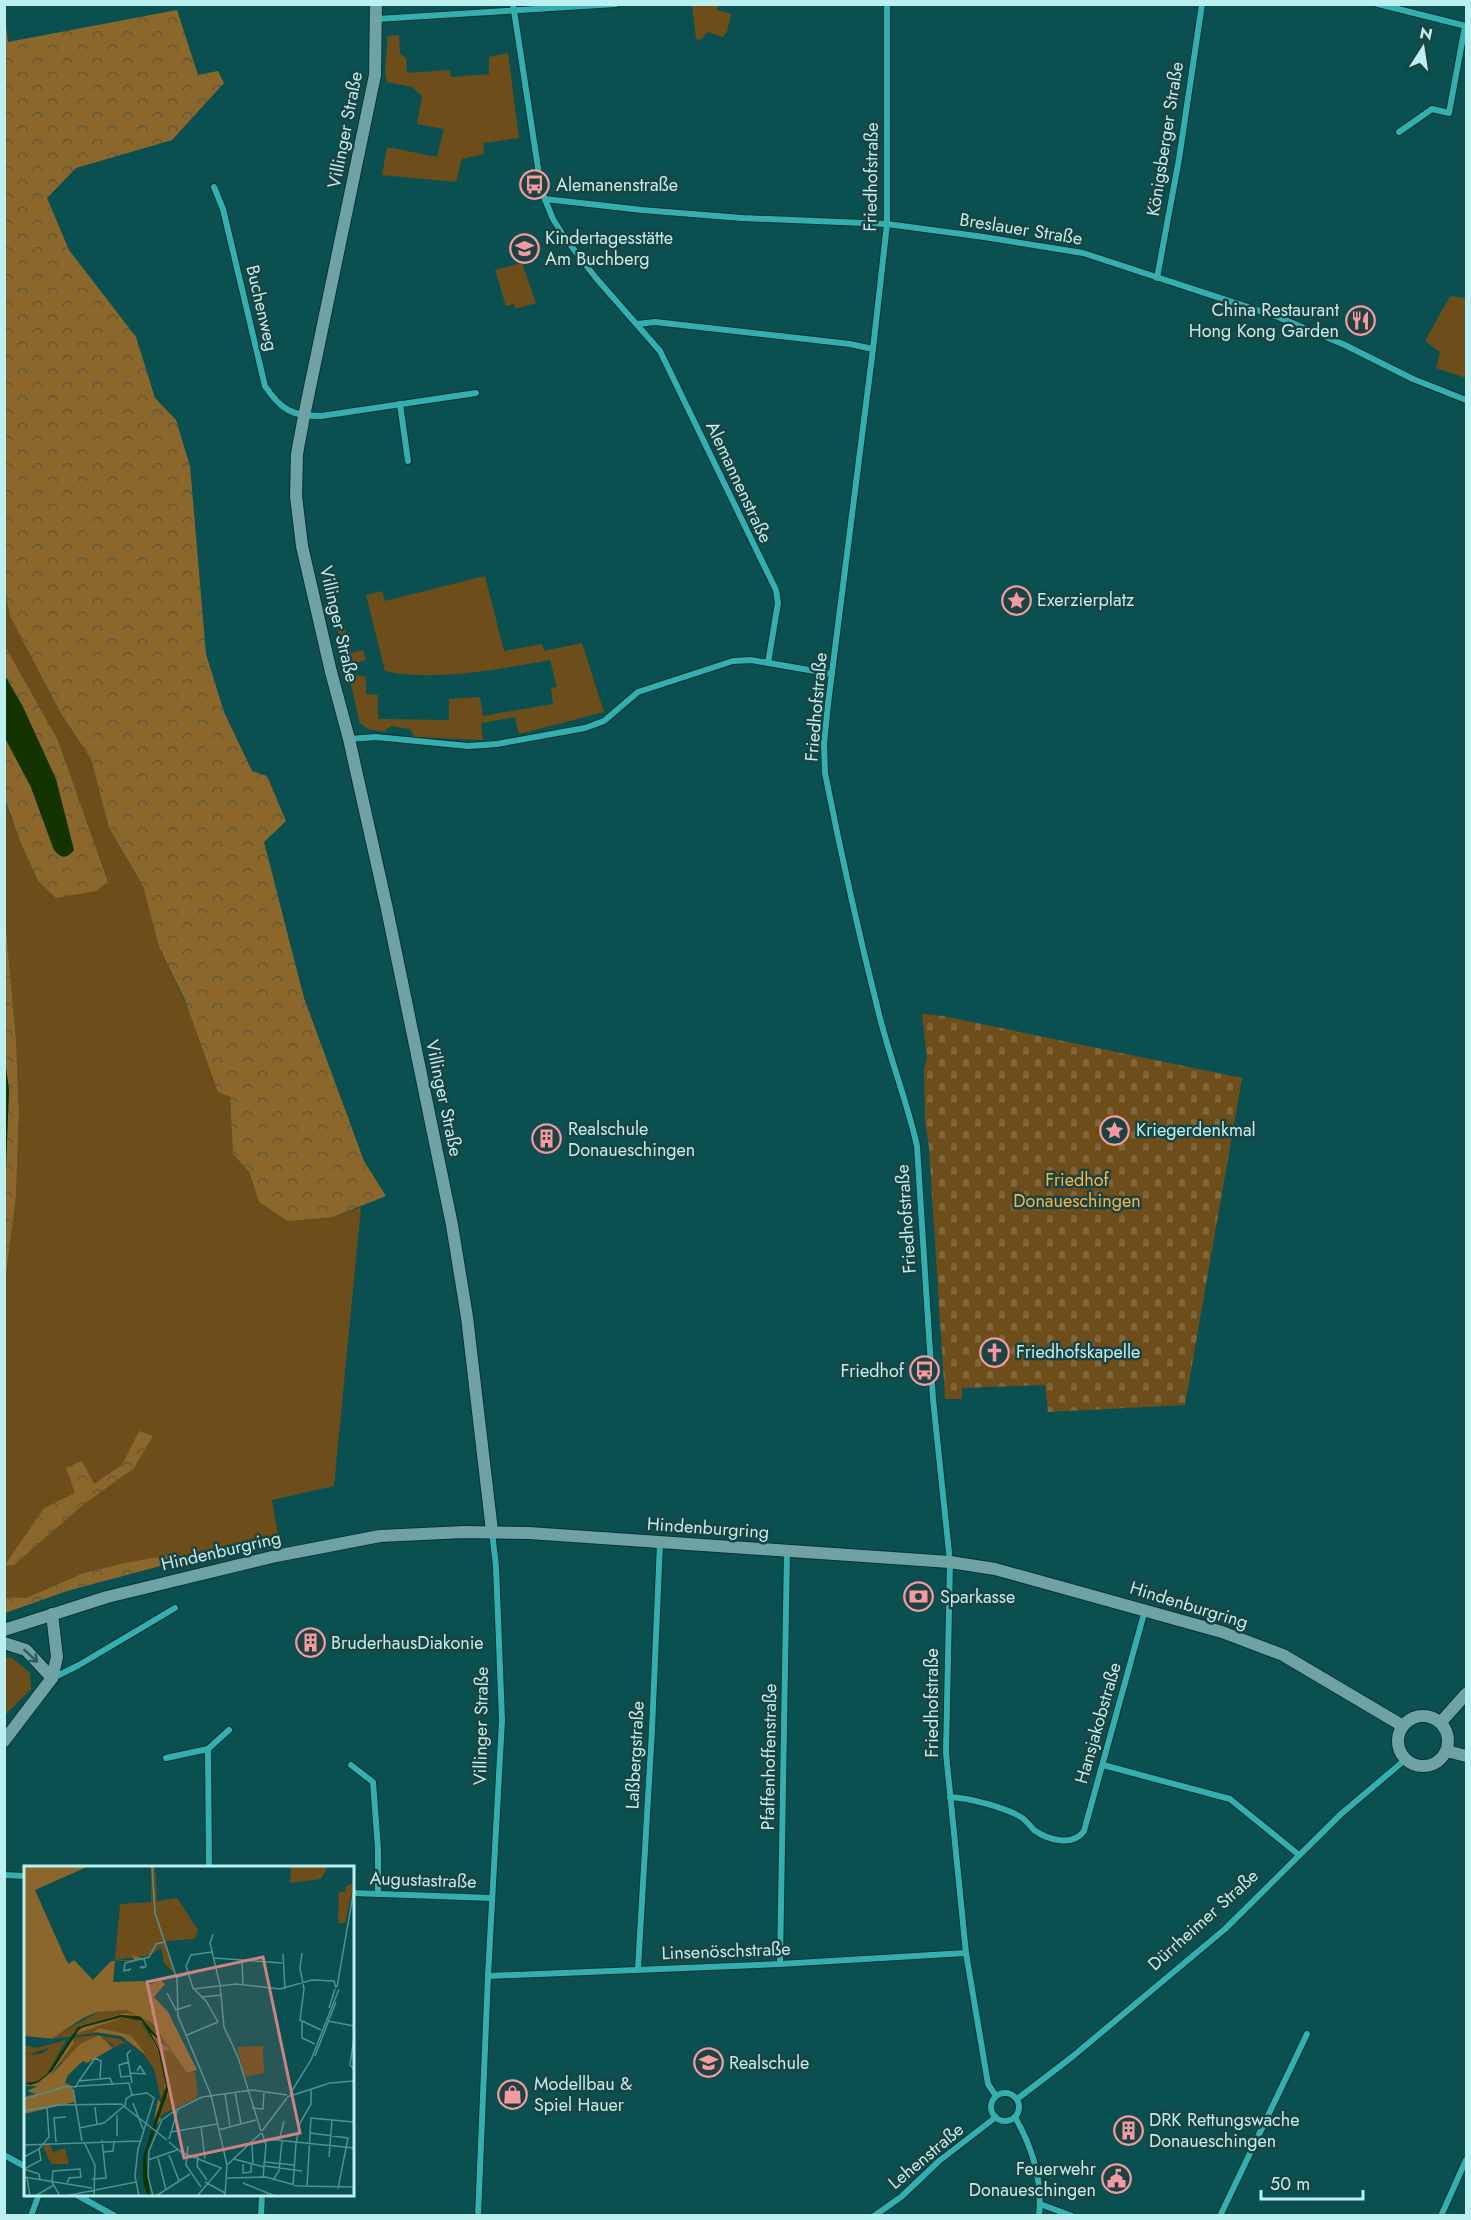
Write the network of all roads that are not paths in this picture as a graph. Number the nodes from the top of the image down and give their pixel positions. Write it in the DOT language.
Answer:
graph roads {
  1 [pos="376,4"];
  2 [pos="616,4"];
  3 [pos="887,4"];
  4 [pos="1202,4"];
  5 [pos="1378,4"];
  6 [pos="513,7"];
  7 [pos="377,19"];
  8 [pos="1466,26"];
  9 [pos="1399,132"];
  10 [pos="214,187"];
  11 [pos="545,199"];
  12 [pos="887,224"];
  13 [pos="1157,278"];
  14 [pos="638,324"];
  15 [pos="873,349"];
  16 [pos="476,393"];
  17 [pos="1467,400"];
  18 [pos="400,404"];
  19 [pos="304,416"];
  20 [pos="408,461"];
  21 [pos="768,663"];
  22 [pos="832,674"];
  23 [pos="349,739"];
  24 [pos="492,1531"];
  25 [pos="660,1543"];
  26 [pos="787,1551"];
  27 [pos="950,1562"];
  28 [pos="175,1608"];
  29 [pos="1145,1610"];
  30 [pos="52,1614"];
  31 [pos="4,1630"];
  32 [pos="4,1643"];
  33 [pos="52,1678"];
  34 [pos="1467,1694"];
  35 [pos="1441,1722"];
  36 [pos="1403,1726"];
  37 [pos="229,1730"];
  38 [pos="4,1742"];
  39 [pos="208,1749"];
  40 [pos="1447,1751"];
  41 [pos="1467,1756"];
  42 [pos="166,1758"];
  43 [pos="1406,1759"];
  44 [pos="351,1765"];
  45 [pos="1103,1765"];
  46 [pos="950,1797"];
  47 [pos="1299,1855"];
  48 [pos="209,1866"];
  49 [pos="4,1875"];
  50 [pos="24,1876"];
  51 [pos="354,1893"];
  52 [pos="378,1894"];
  53 [pos="492,1898"];
  54 [pos="966,1953"];
  55 [pos="780,1964"];
  56 [pos="638,1969"];
  57 [pos="488,1976"];
  58 [pos="1307,2034"];
  59 [pos="996,2096"];
  60 [pos="1017,2099"];
  61 [pos="996,2117"];
  62 [pos="1015,2117"];
  63 [pos="4,2155"];
  64 [pos="1467,2160"];
  65 [pos="24,2166"];
  66 [pos="38,2196"];
  67 [pos="79,2196"];
  68 [pos="262,2196"];
  69 [pos="1040,2204"];
  70 [pos="31,2216"];
  71 [pos="115,2216"];
  72 [pos="261,2216"];
  73 [pos="478,2216"];
  74 [pos="874,2216"];
  75 [pos="1039,2216"];
  76 [pos="1072,2216"];
  77 [pos="1220,2216"];
  78 [pos="1441,2216"];
  1 -- 7 [label="main road, Villinger Straße"];
  2 -- 6 [label="street"];
  3 -- 12 [label="street, Friedhofstraße"];
  4 -- 13 [label="street, Königsberger Straße"];
  5 -- 8 [label="street"];
  6 -- 7 [label="street"];
  6 -- 11 [label="street, Alemannenstraße"];
  7 -- 19 [label="main road, Villinger Straße"];
  8 -- 9 [label="street"];
  10 -- 19 [label="street, Buchenweg"];
  11 -- 12 [label="street, Breslauer Straße"];
  11 -- 14 [label="street, Alemannenstraße"];
  12 -- 13 [label="street, Breslauer Straße"];
  12 -- 15 [label="street, Friedhofstraße"];
  13 -- 17 [label="street, Breslauer Straße"];
  14 -- 15 [label="street"];
  14 -- 21 [label="street, Alemannenstraße"];
  15 -- 22 [label="street, Friedhofstraße"];
  16 -- 18 [label="street"];
  18 -- 19 [label="street"];
  18 -- 20 [label="street"];
  19 -- 23 [label="main road, Villinger Straße"];
  21 -- 22 [label="street"];
  21 -- 23 [label="street"];
  22 -- 27 [label="street, Friedhofstraße"];
  23 -- 24 [label="main road, Villinger Straße"];
  24 -- 25 [label="main road, Hindenburgring"];
  24 -- 30 [label="main road, Hindenburgring"];
  24 -- 53 [label="street, Villinger Straße"];
  25 -- 26 [label="main road, Hindenburgring"];
  25 -- 56 [label="street, Laßbergstraße"];
  26 -- 27 [label="main road, Hindenburgring"];
  26 -- 55 [label="street, Pfaffenhoffenstraße"];
  27 -- 29 [label="main road, Hindenburgring"];
  27 -- 46 [label="street, Friedhofstraße"];
  28 -- 33 [label="street"];
  29 -- 36 [label="main road, Hindenburgring"];
  29 -- 45 [label="street, Hansjakobstraße"];
  30 -- 31 [label="main road, Hindenburgring"];
  30 -- 33 [label="main road"];
  32 -- 33 [label="main road, one-way"];
  33 -- 38 [label="main road"];
  34 -- 35 [label="main road"];
  35 -- 36 [label="main road"];
  35 -- 40 [label="main road"];
  36 -- 43 [label="main road"];
  37 -- 39 [label="street"];
  39 -- 42 [label="street"];
  39 -- 48 [label="street"];
  40 -- 41 [label="main road"];
  40 -- 43 [label="main road"];
  43 -- 47 [label="street, Dürrheimer Straße"];
  44 -- 52 [label="street"];
  45 -- 46 [label="street, Hansjakobstraße"];
  45 -- 47 [label="street"];
  46 -- 54 [label="street, Friedhofstraße"];
  47 -- 60 [label="street, Dürrheimer Straße"];
  49 -- 50 [label="street"];
  51 -- 52 [label="street, Augustastraße"];
  52 -- 53 [label="street, Augustastraße"];
  53 -- 57 [label="street, Villinger Straße"];
  54 -- 55 [label="street, Linsenöschstraße"];
  54 -- 59 [label="street, Friedhofstraße"];
  55 -- 56 [label="street, Linsenöschstraße"];
  56 -- 57 [label="street, Linsenöschstraße"];
  57 -- 73 [label="street, Villinger Straße"];
  58 -- 77 [label="street"];
  59 -- 60 [label="street"];
  59 -- 61 [label="street"];
  60 -- 62 [label="street"];
  61 -- 62 [label="street"];
  61 -- 74 [label="street, Lehenstraße"];
  62 -- 69 [label="street"];
  63 -- 65 [label="street"];
  64 -- 78 [label="street"];
  66 -- 70 [label="street"];
  67 -- 71 [label="street"];
  68 -- 72 [label="street"];
  69 -- 75 [label="street"];
  69 -- 76 [label="street"];
}
